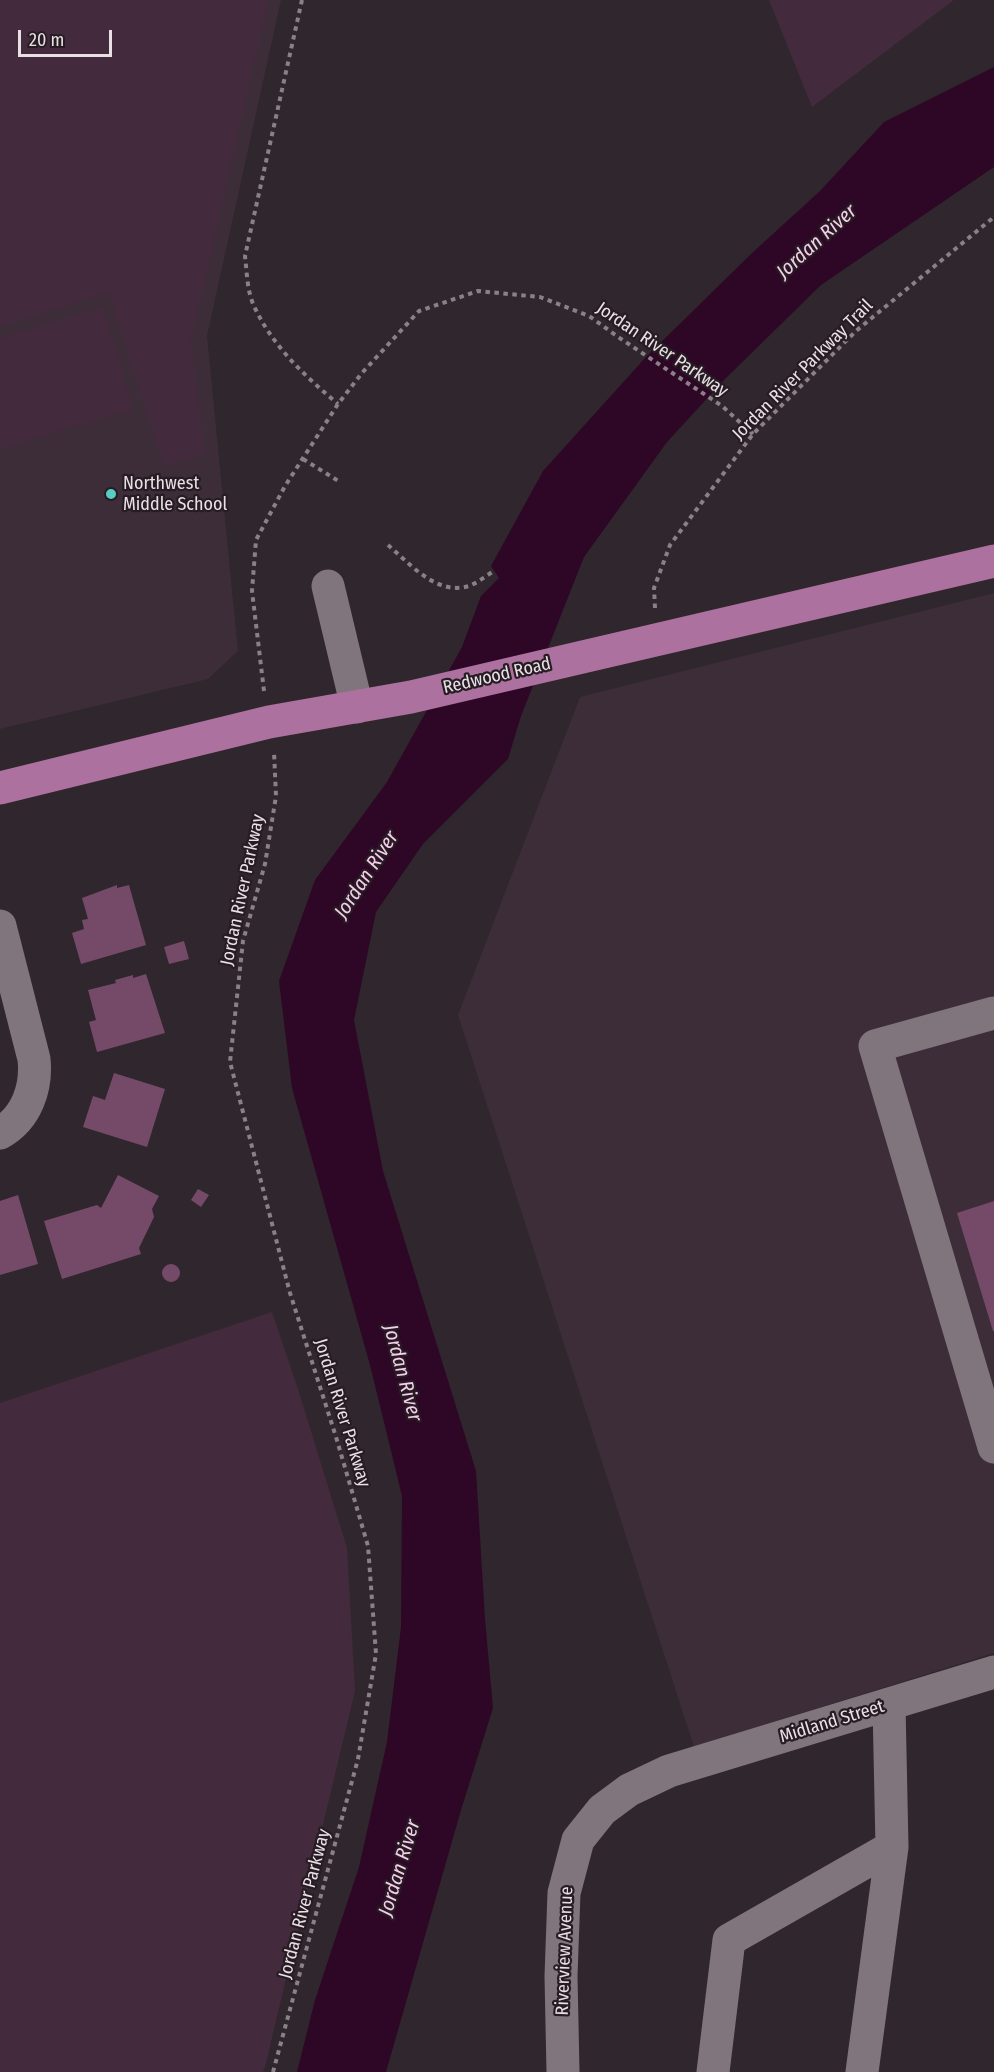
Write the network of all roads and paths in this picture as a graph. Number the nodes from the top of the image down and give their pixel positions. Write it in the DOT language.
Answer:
graph roads {
  1 [pos="302,0"];
  2 [pos="994,217"];
  3 [pos="338,404"];
  4 [pos="753,434"];
  5 [pos="303,459"];
  6 [pos="340,482"];
  7 [pos="388,545"];
  8 [pos="994,561"];
  9 [pos="494,572"];
  10 [pos="328,586"];
  11 [pos="657,639"];
  12 [pos="260,662"];
  13 [pos="357,707"];
  14 [pos="275,761"];
  15 [pos="0,788"];
  16 [pos="0,926"];
  17 [pos="994,1013"];
  18 [pos="0,1132"];
  19 [pos="994,1447"];
  20 [pos="994,1672"];
  21 [pos="889,1705"];
  22 [pos="669,1771"];
  23 [pos="892,1847"];
  24 [pos="273,2072"];
  25 [pos="563,2072"];
  26 [pos="713,2072"];
  27 [pos="862,2072"];
  1 -- 3 [label="path"];
  2 -- 4 [label="path, Jordan River Parkway Trail"];
  3 -- 4 [label="path, Jordan River Parkway"];
  3 -- 5 [label="path, Jordan River Parkway"];
  4 -- 11 [label="path, Jordan River Parkway Trail"];
  5 -- 6 [label="path"];
  5 -- 12 [label="path, Jordan River Parkway"];
  7 -- 9 [label="path"];
  8 -- 11 [label="main road, Redwood Road"];
  10 -- 13 [label="street"];
  11 -- 13 [label="main road, Redwood Road"];
  13 -- 15 [label="main road, Redwood Road"];
  14 -- 24 [label="path, Jordan River Parkway"];
  16 -- 18 [label="street"];
  17 -- 19 [label="street"];
  20 -- 21 [label="street, Midland Street"];
  21 -- 22 [label="street, Midland Street"];
  21 -- 23 [label="street"];
  22 -- 25 [label="street, Riverview Avenue"];
  23 -- 26 [label="street"];
  23 -- 27 [label="street"];
}
